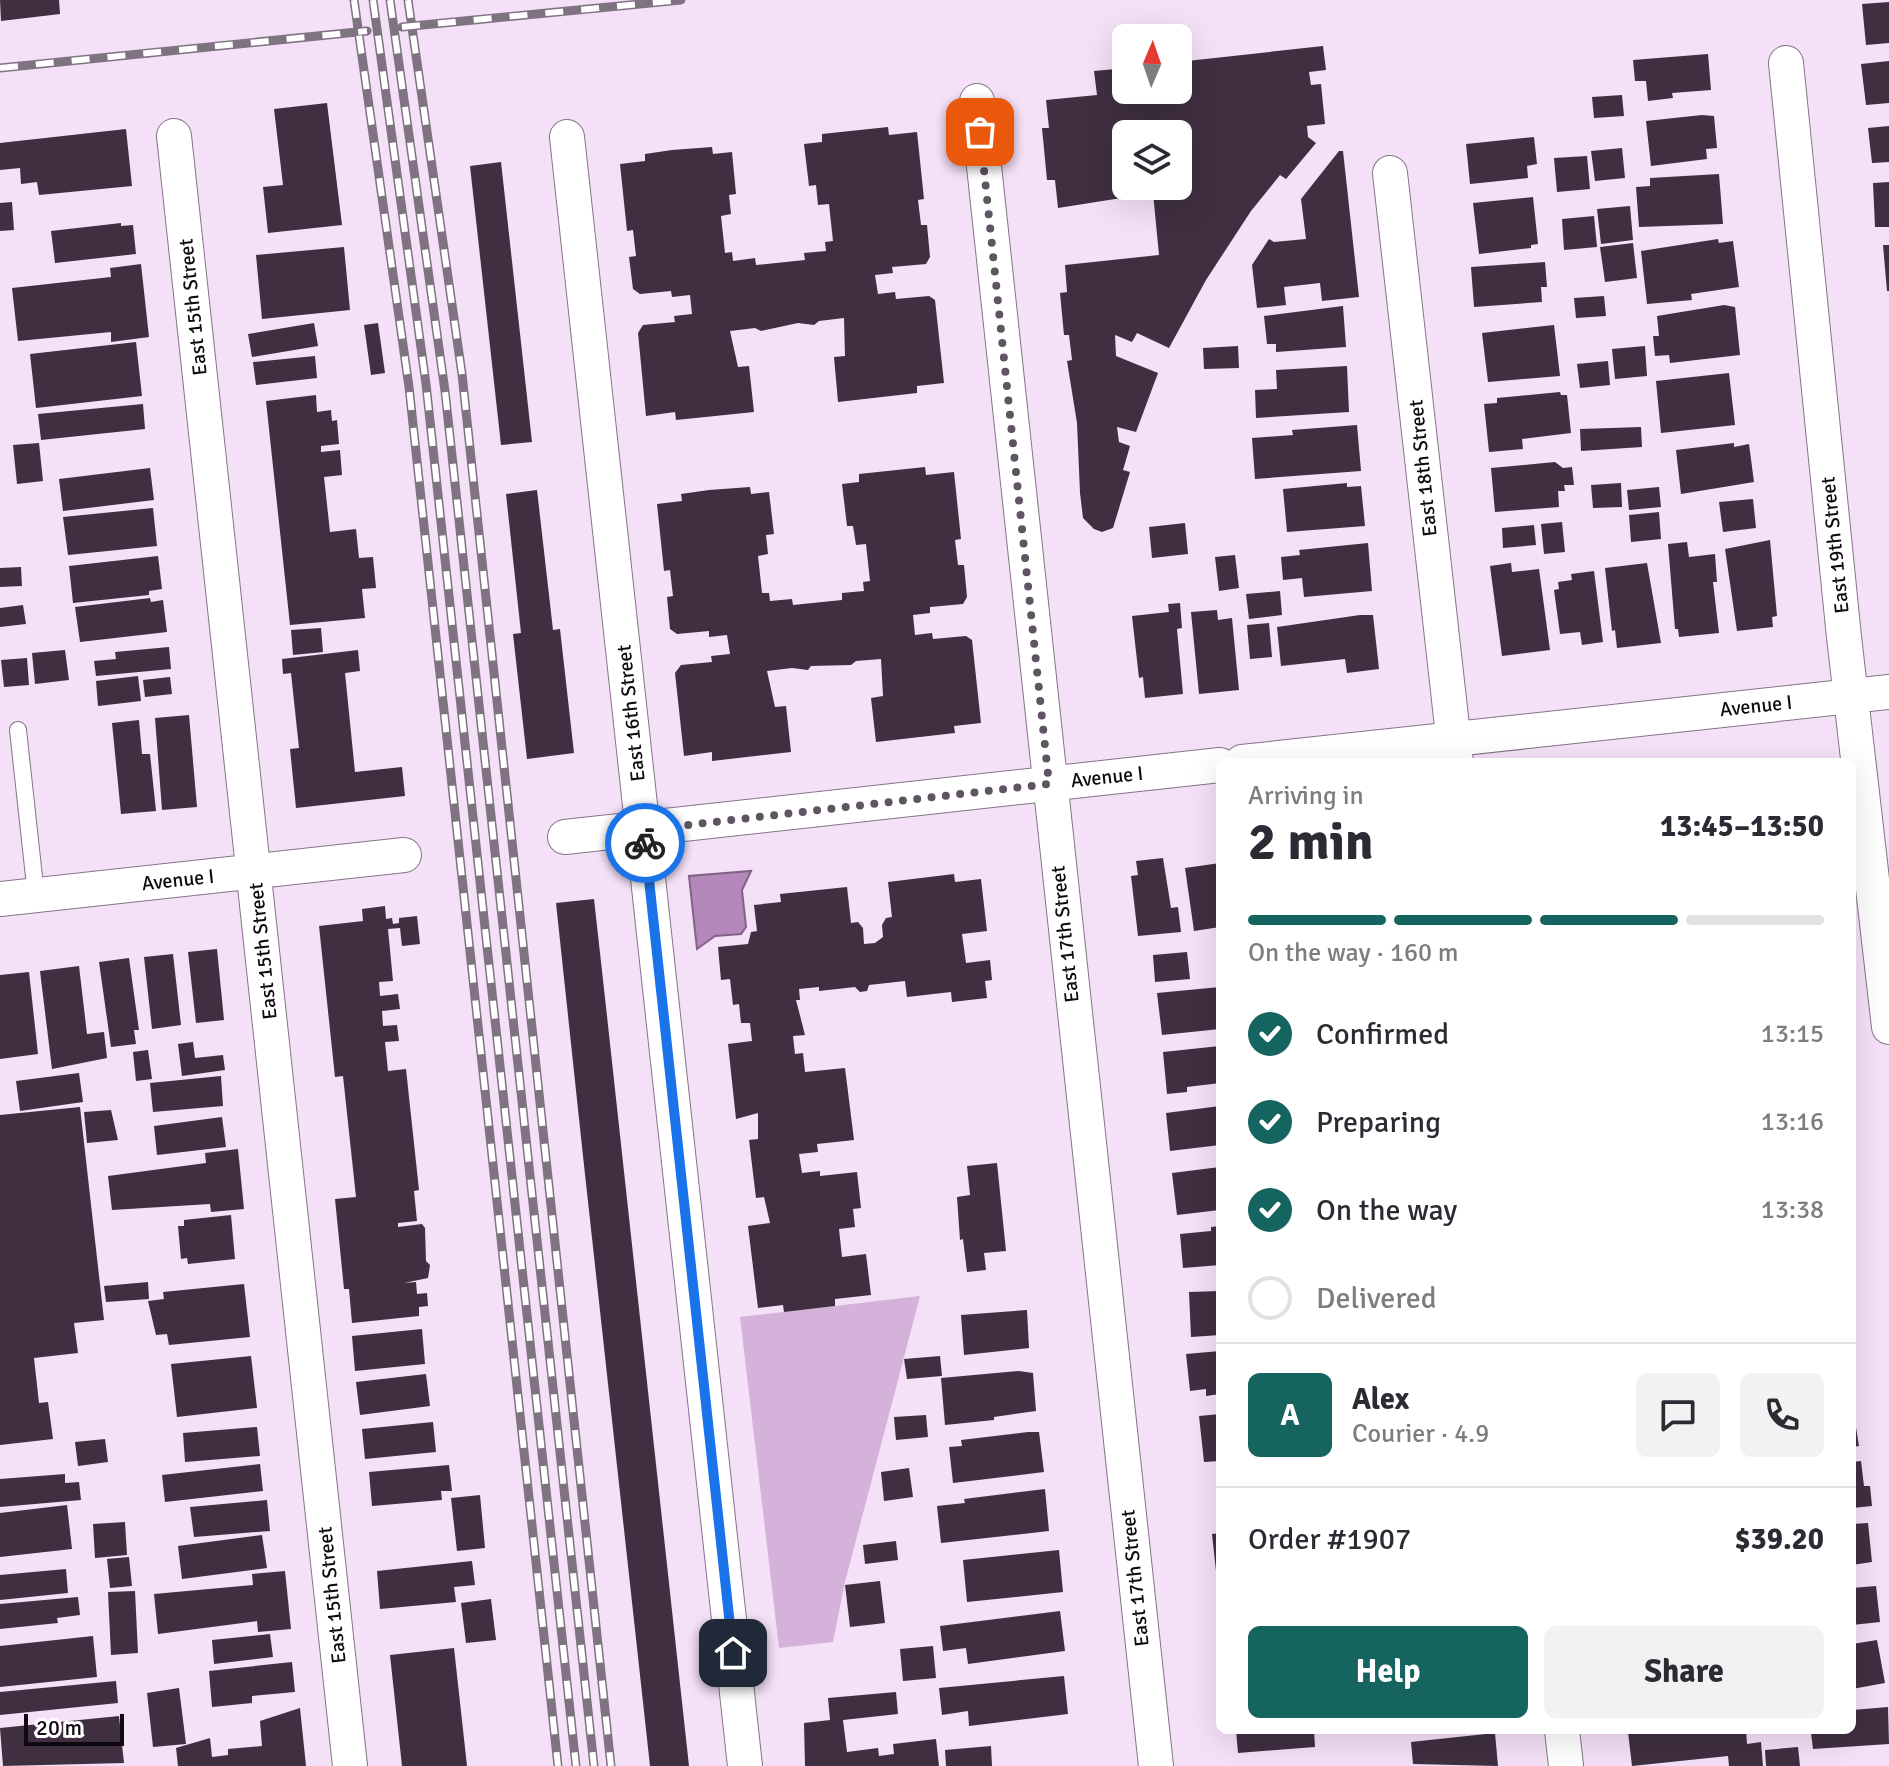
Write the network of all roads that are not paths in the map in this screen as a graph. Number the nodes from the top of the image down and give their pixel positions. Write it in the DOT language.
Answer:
graph roads {
  1 [pos="1786,63"];
  2 [pos="977,101"];
  3 [pos="174,136"];
  4 [pos="567,137"];
  5 [pos="1390,173"];
  6 [pos="1889,692"];
  7 [pos="1852,696"];
  8 [pos="18,730"];
  9 [pos="1455,750"];
  10 [pos="1313,758"];
  11 [pos="1216,765"];
  12 [pos="1049,784"];
  13 [pos="644,830"];
  14 [pos="565,837"];
  15 [pos="404,855"];
  16 [pos="254,871"];
  17 [pos="36,895"];
  18 [pos="0,899"];
  19 [pos="1889,1027"];
  20 [pos="1562,1734"];
  21 [pos="350,1766"];
  22 [pos="745,1766"];
  23 [pos="1156,1766"];
  24 [pos="1566,1766"];
  1 -- 7 [label="street, East 19th Street"];
  2 -- 12 [label="street, East 17th Street"];
  3 -- 16 [label="street, East 15th Street"];
  4 -- 13 [label="street, East 16th Street"];
  5 -- 9 [label="street, East 18th Street"];
  6 -- 7 [label="street, Avenue I"];
  7 -- 9 [label="street, Avenue I"];
  7 -- 19 [label="street, East 19th Street"];
  8 -- 17 [label="lane"];
  9 -- 10 [label="street, Avenue I"];
  11 -- 12 [label="street, Avenue I"];
  12 -- 13 [label="street, Avenue I"];
  12 -- 23 [label="street, East 17th Street"];
  13 -- 14 [label="street, Avenue I"];
  13 -- 22 [label="street, East 16th Street"];
  15 -- 16 [label="street, Avenue I"];
  16 -- 17 [label="street, Avenue I"];
  16 -- 21 [label="street, East 15th Street"];
  17 -- 18 [label="street, Avenue I"];
  20 -- 24 [label="street"];
}
